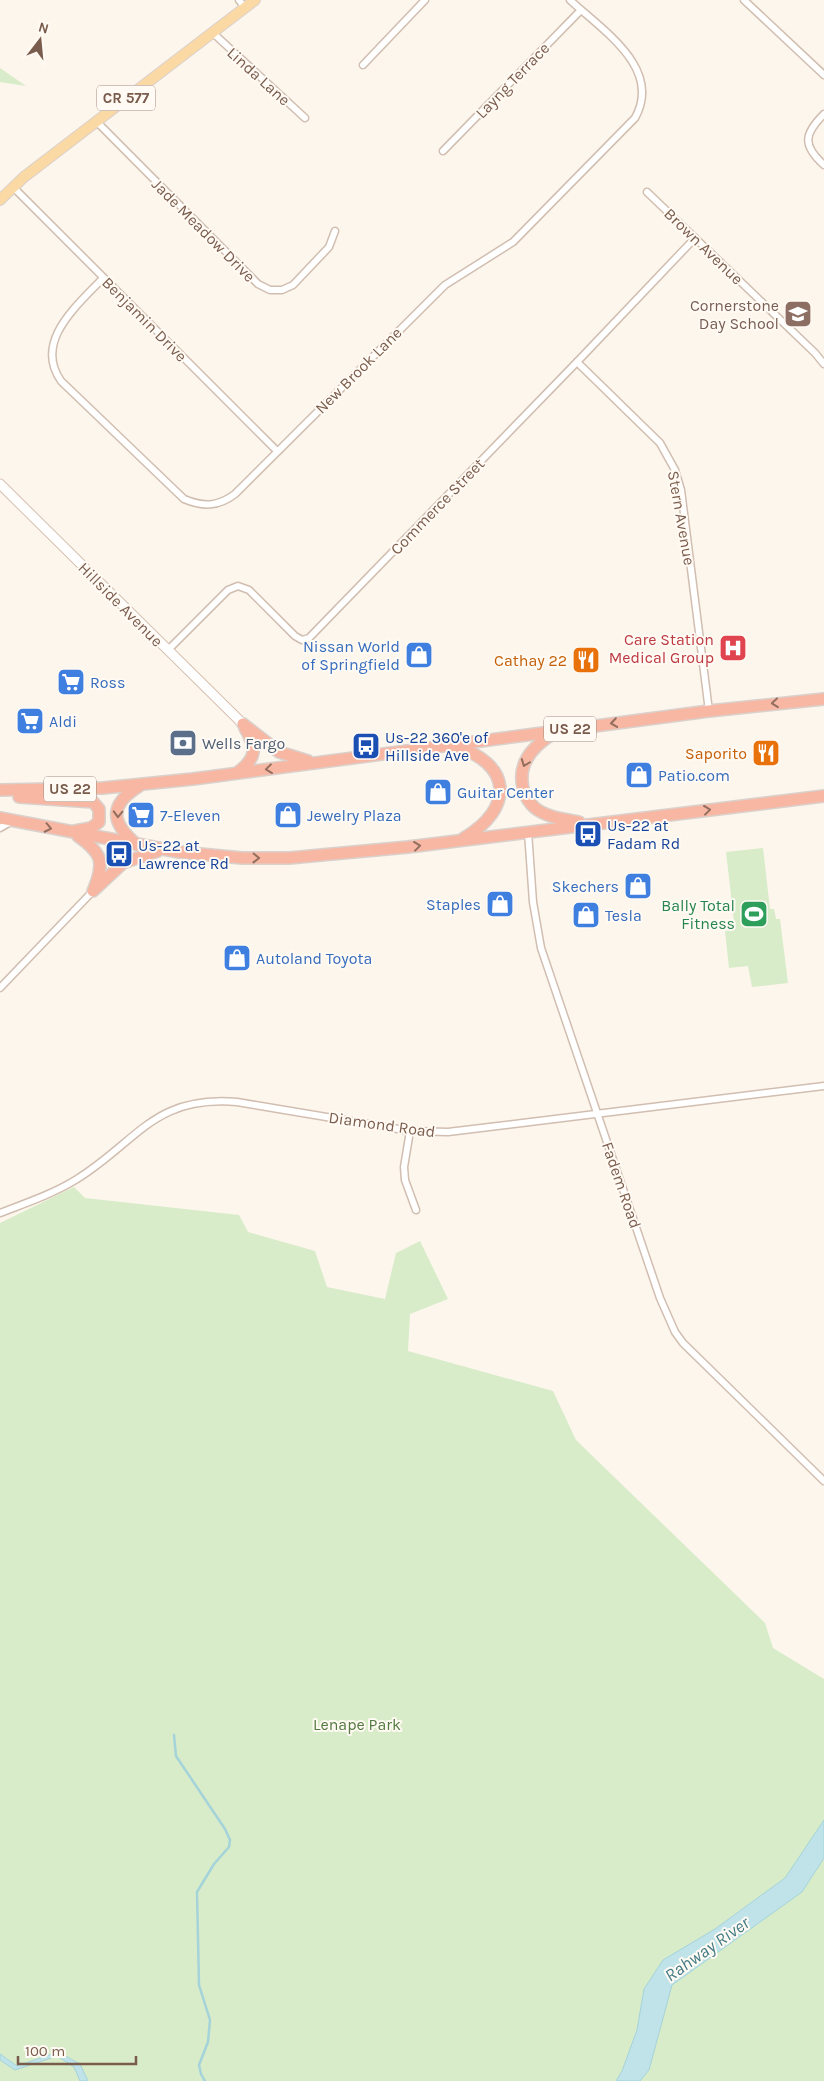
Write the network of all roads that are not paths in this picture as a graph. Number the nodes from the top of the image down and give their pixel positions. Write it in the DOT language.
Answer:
graph roads {
  1 [pos="255,0"];
  2 [pos="425,0"];
  3 [pos="570,0"];
  4 [pos="744,0"];
  5 [pos="242,4"];
  6 [pos="580,10"];
  7 [pos="213,34"];
  8 [pos="363,65"];
  9 [pos="824,75"];
  10 [pos="824,114"];
  11 [pos="305,118"];
  12 [pos="96,121"];
  13 [pos="443,151"];
  14 [pos="824,165"];
  15 [pos="13,187"];
  16 [pos="647,192"];
  17 [pos="0,200"];
  18 [pos="334,230"];
  19 [pos="695,238"];
  20 [pos="103,278"];
  21 [pos="577,362"];
  22 [pos="824,364"];
  23 [pos="277,451"];
  24 [pos="0,484"];
  25 [pos="168,650"];
  26 [pos="824,699"];
  27 [pos="709,711"];
  28 [pos="243,724"];
  29 [pos="560,730"];
  30 [pos="450,745"];
  31 [pos="317,763"];
  32 [pos="237,774"];
  33 [pos="141,785"];
  34 [pos="0,790"];
  35 [pos="0,794"];
  36 [pos="824,796"];
  37 [pos="0,818"];
  38 [pos="12,820"];
  39 [pos="589,824"];
  40 [pos="0,828"];
  41 [pos="528,832"];
  42 [pos="70,833"];
  43 [pos="461,840"];
  44 [pos="138,846"];
  45 [pos="164,850"];
  46 [pos="93,891"];
  47 [pos="0,988"];
  48 [pos="824,1086"];
  49 [pos="597,1114"];
  50 [pos="410,1130"];
  51 [pos="416,1210"];
  52 [pos="0,1214"];
  53 [pos="824,1481"];
  1 -- 5 [label="main road, CR 577"];
  2 -- 8 [label="street"];
  3 -- 6 [label="street, New Brook Lane"];
  4 -- 9 [label="street"];
  5 -- 7 [label="main road, CR 577"];
  6 -- 13 [label="street, Layng Terrace"];
  6 -- 23 [label="street, New Brook Lane"];
  7 -- 11 [label="street, Linda Lane"];
  7 -- 12 [label="main road, CR 577"];
  10 -- 14 [label="street"];
  12 -- 15 [label="main road, CR 577"];
  12 -- 18 [label="street, Jade Meadow Drive"];
  15 -- 17 [label="main road, CR 577"];
  15 -- 20 [label="street, Benjamin Drive"];
  16 -- 19 [label="street, Brown Avenue"];
  19 -- 21 [label="street, Commerce Street"];
  19 -- 22 [label="street, Brown Avenue"];
  20 -- 23 [label="street, Benjamin Drive"];
  20 -- 23 [label="street, New Brook Lane"];
  21 -- 25 [label="street, Commerce Street"];
  21 -- 27 [label="street, Stern Avenue"];
  24 -- 25 [label="street, Hillside Avenue"];
  25 -- 28 [label="street, Hillside Avenue"];
  26 -- 27 [label="highway, US 22, one-way"];
  27 -- 29 [label="highway, US 22, one-way"];
  28 -- 31 [label="highway"];
  28 -- 32 [label="highway"];
  29 -- 30 [label="highway, US 22"];
  29 -- 39 [label="highway, one-way"];
  30 -- 31 [label="highway, US 22"];
  30 -- 43 [label="highway"];
  31 -- 32 [label="highway, US 22, one-way"];
  32 -- 33 [label="highway, US 22"];
  33 -- 34 [label="highway, US 22"];
  33 -- 44 [label="highway, one-way"];
  35 -- 42 [label="highway"];
  39 -- 36 [label="highway, one-way"];
  37 -- 38 [label="highway"];
  38 -- 40 [label="street"];
  38 -- 42 [label="highway, one-way"];
  39 -- 41 [label="highway"];
  41 -- 43 [label="highway"];
  41 -- 49 [label="street, Fadem Road"];
  42 -- 44 [label="highway"];
  42 -- 46 [label="highway"];
  45 -- 43 [label="highway, one-way"];
  44 -- 45 [label="highway"];
  45 -- 46 [label="highway"];
  46 -- 47 [label="street"];
  48 -- 49 [label="street, Diamond Road"];
  49 -- 50 [label="street, Diamond Road"];
  49 -- 53 [label="street, Fadem Road"];
  50 -- 51 [label="street"];
  50 -- 52 [label="street, Diamond Road"];
}
